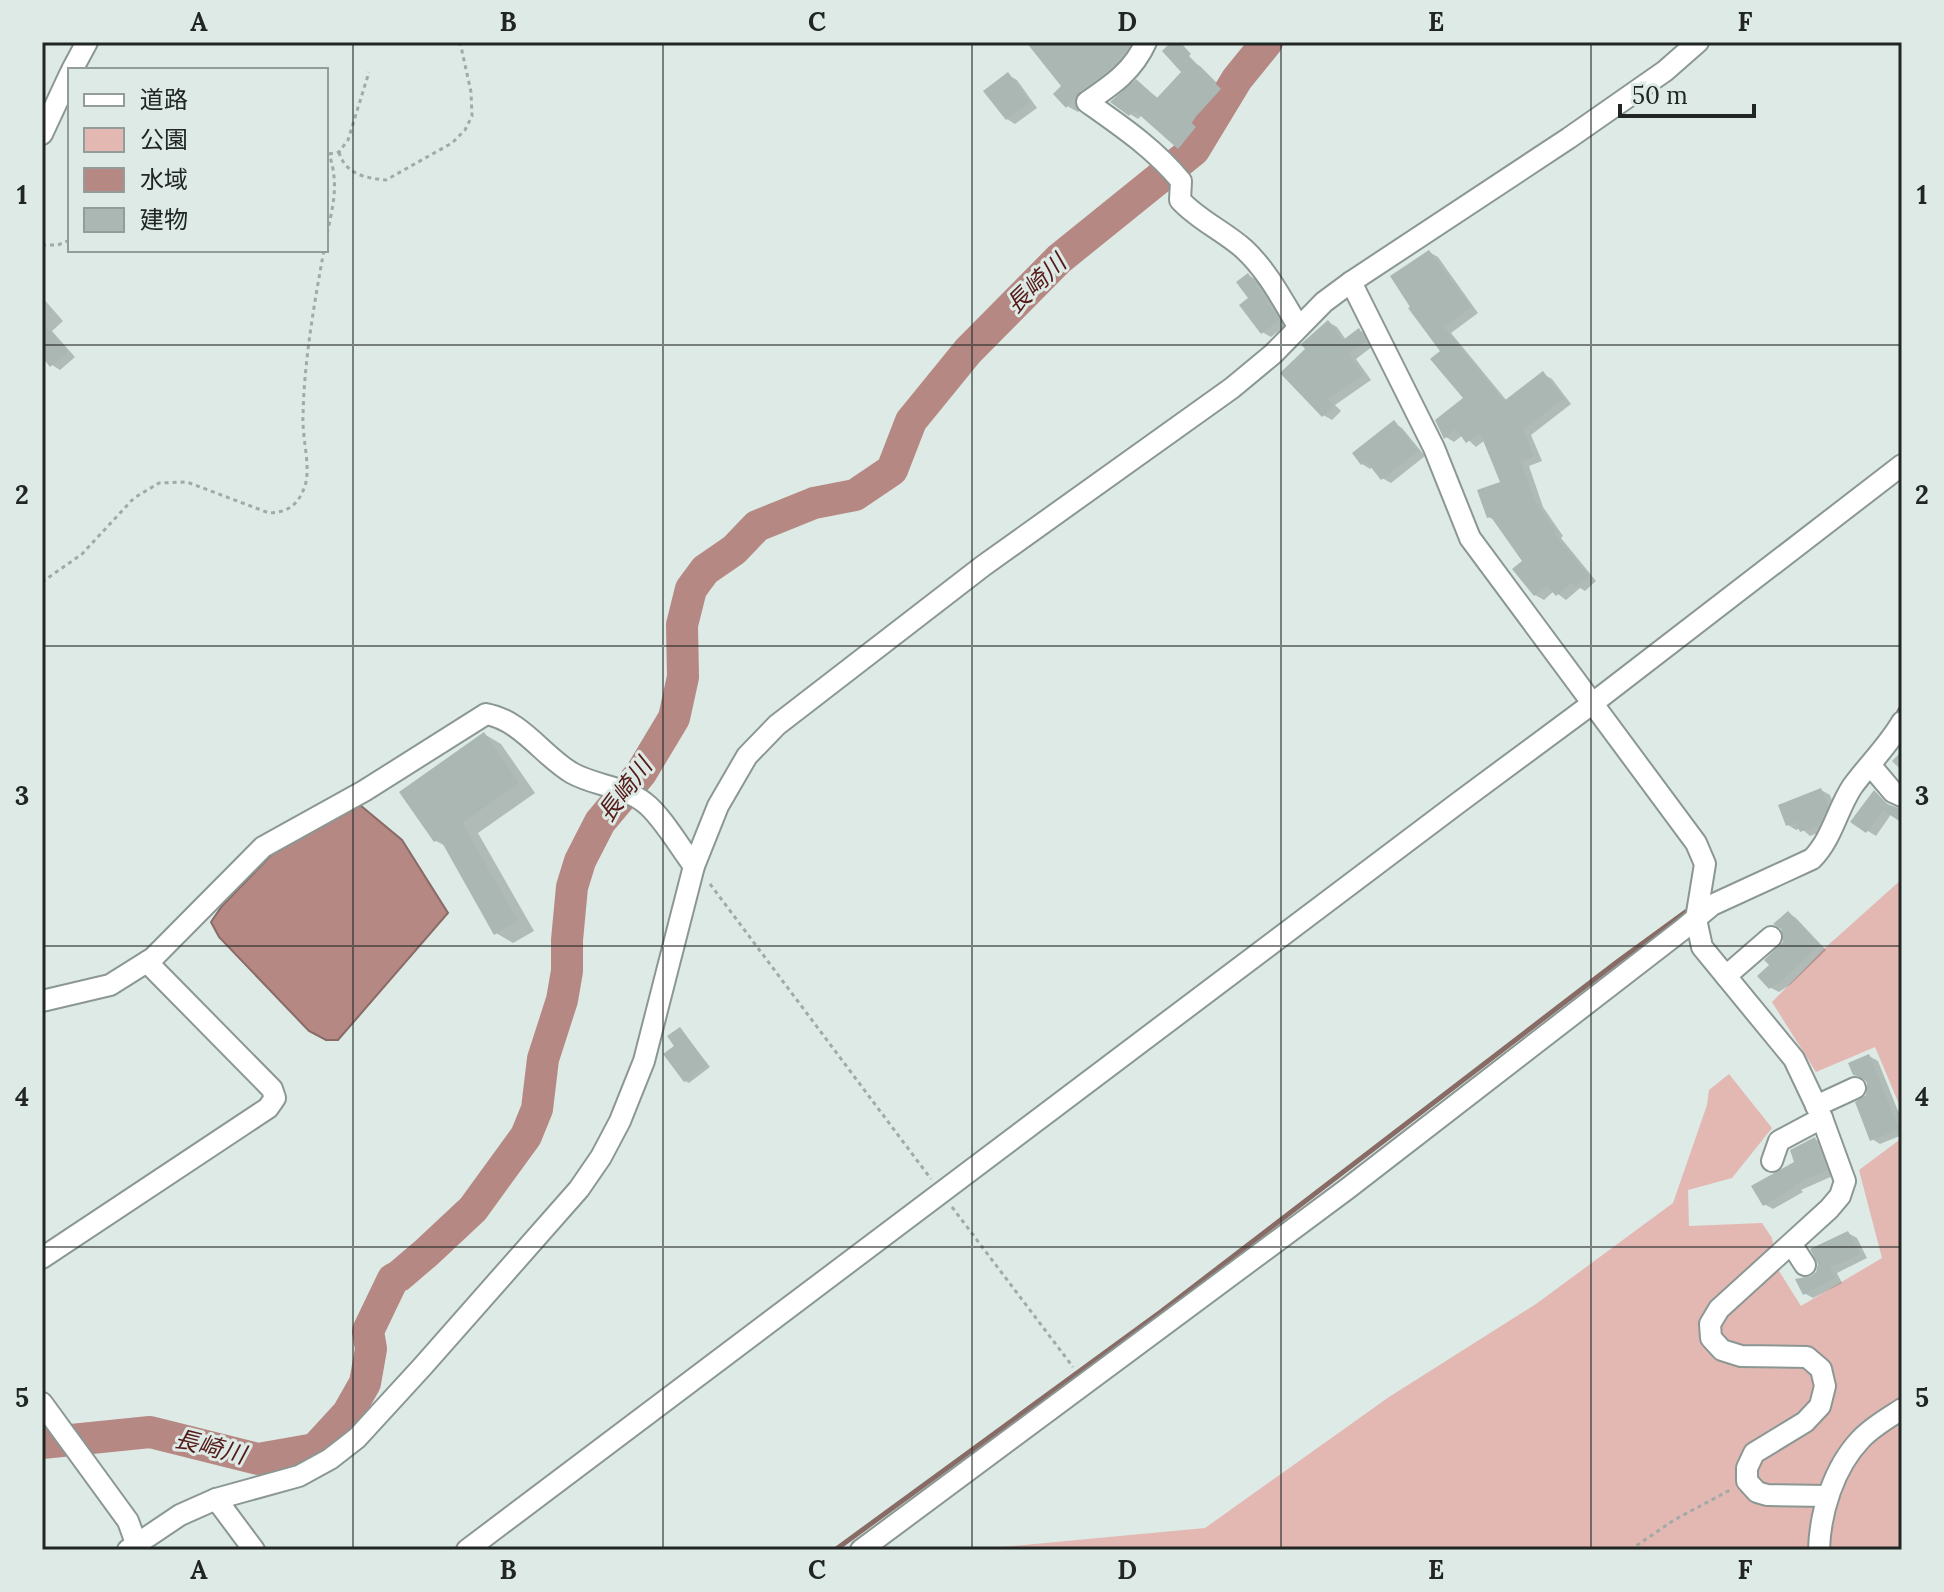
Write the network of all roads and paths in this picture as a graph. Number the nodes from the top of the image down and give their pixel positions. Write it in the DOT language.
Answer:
graph roads {
  1 [pos="87,42"];
  2 [pos="460,42"];
  3 [pos="1146,42"];
  4 [pos="1698,42"];
  5 [pos="73,68"];
  6 [pos="369,72"];
  7 [pos="68,78"];
  8 [pos="42,134"];
  9 [pos="339,152"];
  10 [pos="328,153"];
  11 [pos="328,230"];
  12 [pos="68,241"];
  13 [pos="42,245"];
  14 [pos="324,252"];
  15 [pos="1351,282"];
  16 [pos="1298,326"];
  17 [pos="1902,465"];
  18 [pos="42,582"];
  19 [pos="1593,703"];
  20 [pos="1902,722"];
  21 [pos="1871,766"];
  22 [pos="1902,796"];
  23 [pos="694,866"];
  24 [pos="1698,908"];
  25 [pos="1771,937"];
  26 [pos="147,962"];
  27 [pos="1726,976"];
  28 [pos="42,1001"];
  29 [pos="1855,1088"];
  30 [pos="1819,1112"];
  31 [pos="1772,1161"];
  32 [pos="940,1192"];
  33 [pos="1792,1245"];
  34 [pos="42,1258"];
  35 [pos="1805,1265"];
  36 [pos="1075,1370"];
  37 [pos="42,1403"];
  38 [pos="1902,1409"];
  39 [pos="1747,1481"];
  40 [pos="1827,1496"];
  41 [pos="216,1499"];
  42 [pos="132,1546"];
  43 [pos="254,1550"];
  44 [pos="467,1550"];
  45 [pos="861,1550"];
  46 [pos="1630,1550"];
  47 [pos="1819,1550"];
  1 -- 5 [label="street"];
  2 -- 9 [label="path"];
  3 -- 16 [label="street"];
  4 -- 15 [label="street"];
  6 -- 9 [label="path"];
  7 -- 8 [label="street"];
  9 -- 10 [label="path"];
  10 -- 11 [label="path"];
  12 -- 13 [label="path"];
  14 -- 18 [label="path"];
  15 -- 16 [label="street"];
  15 -- 19 [label="street"];
  16 -- 23 [label="street"];
  17 -- 19 [label="street"];
  19 -- 24 [label="street"];
  19 -- 32 [label="street"];
  20 -- 21 [label="street"];
  21 -- 22 [label="street"];
  21 -- 24 [label="street"];
  23 -- 26 [label="street"];
  23 -- 32 [label="path"];
  23 -- 41 [label="street"];
  24 -- 27 [label="street"];
  24 -- 45 [label="street"];
  25 -- 27 [label="street"];
  26 -- 28 [label="street"];
  26 -- 34 [label="street"];
  27 -- 30 [label="street"];
  29 -- 30 [label="street"];
  30 -- 31 [label="street"];
  30 -- 33 [label="street"];
  32 -- 36 [label="path"];
  32 -- 44 [label="street"];
  33 -- 35 [label="street"];
  33 -- 39 [label="street"];
  37 -- 42 [label="street"];
  38 -- 40 [label="street"];
  39 -- 40 [label="street"];
  39 -- 46 [label="path"];
  40 -- 47 [label="street"];
  41 -- 42 [label="street"];
  41 -- 43 [label="street"];
}
